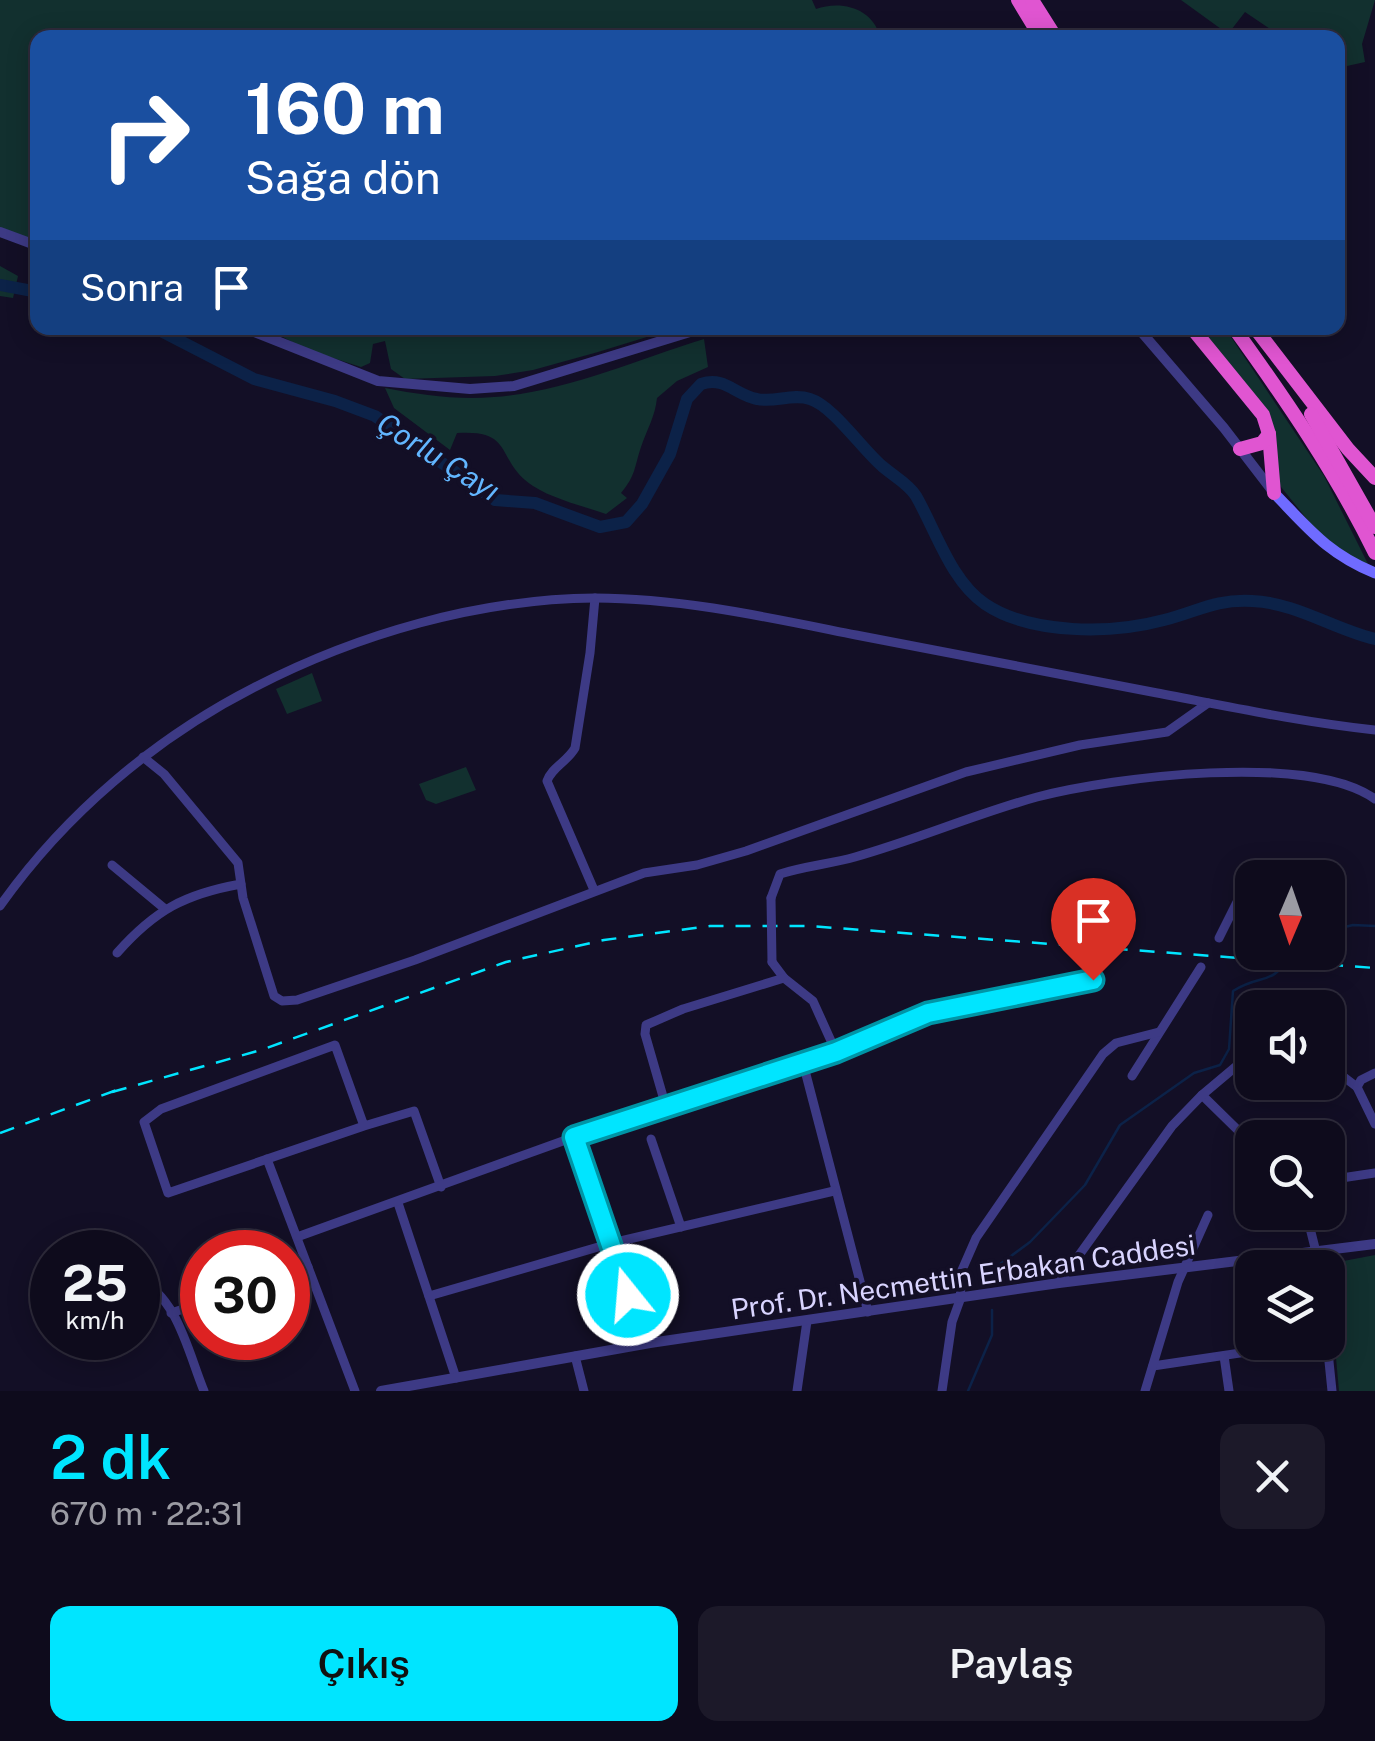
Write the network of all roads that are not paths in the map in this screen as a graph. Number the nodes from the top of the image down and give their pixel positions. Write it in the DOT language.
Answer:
graph roads {
  1 [pos="1018,0"];
  2 [pos="1032,0"];
  3 [pos="1036,30"];
  4 [pos="1051,30"];
  5 [pos="0,232"];
  6 [pos="30,243"];
  7 [pos="262,335"];
  8 [pos="680,335"];
  9 [pos="1144,335"];
  10 [pos="1198,335"];
  11 [pos="1239,335"];
  12 [pos="1259,335"];
  13 [pos="1280,362"];
  14 [pos="1270,434"];
  15 [pos="1240,449"];
  16 [pos="1375,478"];
  17 [pos="1274,493"];
  18 [pos="1369,524"];
  19 [pos="1375,554"];
  20 [pos="1375,573"];
  21 [pos="595,598"];
  22 [pos="1208,703"];
  23 [pos="1375,730"];
  24 [pos="143,757"];
  25 [pos="1375,799"];
  26 [pos="112,865"];
  27 [pos="241,884"];
  28 [pos="594,890"];
  29 [pos="0,906"];
  30 [pos="1235,906"];
  31 [pos="165,909"];
  32 [pos="1219,938"];
  33 [pos="117,953"];
  34 [pos="1201,967"];
  35 [pos="784,978"];
  36 [pos="1093,980"];
  37 [pos="1159,1032"];
  38 [pos="836,1052"];
  39 [pos="803,1062"];
  40 [pos="1235,1067"];
  41 [pos="1375,1074"];
  42 [pos="1132,1076"];
  43 [pos="1345,1078"];
  44 [pos="1357,1088"];
  45 [pos="1202,1095"];
  46 [pos="666,1107"];
  47 [pos="1375,1124"];
  48 [pos="364,1126"];
  49 [pos="1235,1127"];
  50 [pos="574,1137"];
  51 [pos="651,1139"];
  52 [pos="267,1159"];
  53 [pos="1375,1173"];
  54 [pos="1345,1177"];
  55 [pos="441,1186"];
  56 [pos="834,1191"];
  57 [pos="398,1203"];
  58 [pos="1208,1215"];
  59 [pos="681,1227"];
  60 [pos="294,1230"];
  61 [pos="310,1233"];
  62 [pos="612,1243"];
  63 [pos="1375,1244"];
  64 [pos="1332,1250"];
  65 [pos="1235,1263"];
  66 [pos="1185,1270"];
  67 [pos="310,1272"];
  68 [pos="1059,1283"];
  69 [pos="160,1295"];
  70 [pos="429,1296"];
  71 [pos="960,1300"];
  72 [pos="180,1310"];
  73 [pos="868,1312"];
  74 [pos="171,1313"];
  75 [pos="807,1320"];
  76 [pos="650,1343"];
  77 [pos="1235,1354"];
  78 [pos="575,1356"];
  79 [pos="1224,1356"];
  80 [pos="1329,1360"];
  81 [pos="1153,1366"];
  82 [pos="456,1378"];
  83 [pos="204,1391"];
  84 [pos="355,1391"];
  85 [pos="380,1391"];
  86 [pos="584,1391"];
  87 [pos="797,1391"];
  88 [pos="942,1391"];
  89 [pos="1146,1391"];
  90 [pos="1229,1391"];
  91 [pos="1332,1391"];
  1 -- 3 [label="highway"];
  2 -- 4 [label="highway"];
  5 -- 6 [label="street"];
  7 -- 8 [label="street"];
  9 -- 15 [label="street"];
  10 -- 14 [label="highway"];
  11 -- 18 [label="highway"];
  12 -- 13 [label="highway"];
  13 -- 16 [label="highway"];
  13 -- 18 [label="highway"];
  14 -- 15 [label="highway"];
  14 -- 17 [label="highway"];
  15 -- 17 [label="street"];
  17 -- 20 [label="main road"];
  18 -- 19 [label="highway"];
  21 -- 22 [label="street"];
  21 -- 24 [label="street"];
  21 -- 28 [label="street"];
  22 -- 23 [label="street"];
  22 -- 28 [label="street"];
  24 -- 27 [label="street"];
  24 -- 29 [label="street"];
  25 -- 35 [label="street, bridge"];
  26 -- 31 [label="street"];
  27 -- 28 [label="street"];
  27 -- 31 [label="street"];
  30 -- 32 [label="street"];
  31 -- 33 [label="street"];
  34 -- 37 [label="street"];
  35 -- 38 [label="street"];
  35 -- 46 [label="street"];
  36 -- 38 [label="street"];
  37 -- 42 [label="street"];
  37 -- 71 [label="street"];
  38 -- 39 [label="street"];
  39 -- 46 [label="street"];
  39 -- 56 [label="street"];
  40 -- 45 [label="street"];
  41 -- 44 [label="street"];
  43 -- 44 [label="street"];
  44 -- 47 [label="street"];
  45 -- 49 [label="street"];
  45 -- 68 [label="street"];
  46 -- 50 [label="street"];
  48 -- 52 [label="street"];
  48 -- 52 [label="street"];
  48 -- 55 [label="street"];
  50 -- 55 [label="street"];
  50 -- 62 [label="street"];
  51 -- 59 [label="street"];
  52 -- 60 [label="street"];
  53 -- 54 [label="street"];
  55 -- 57 [label="street"];
  56 -- 59 [label="street"];
  56 -- 73 [label="street"];
  57 -- 61 [label="street"];
  57 -- 70 [label="street"];
  58 -- 66 [label="street"];
  59 -- 62 [label="street"];
  62 -- 70 [label="street"];
  62 -- 76 [label="street"];
  63 -- 64 [label="street, Prof. Dr. Necmettin Erbakan Caddesi"];
  65 -- 66 [label="street, Prof. Dr. Necmettin Erbakan Caddesi"];
  66 -- 68 [label="street, Prof. Dr. Necmettin Erbakan Caddesi"];
  66 -- 81 [label="street"];
  67 -- 84 [label="street"];
  68 -- 71 [label="street, Prof. Dr. Necmettin Erbakan Caddesi"];
  69 -- 74 [label="street"];
  70 -- 82 [label="street"];
  71 -- 73 [label="street, Prof. Dr. Necmettin Erbakan Caddesi"];
  71 -- 88 [label="street"];
  72 -- 74 [label="street"];
  73 -- 75 [label="street, Prof. Dr. Necmettin Erbakan Caddesi"];
  74 -- 83 [label="street"];
  75 -- 76 [label="street, Prof. Dr. Necmettin Erbakan Caddesi"];
  75 -- 87 [label="street"];
  76 -- 78 [label="street, Prof. Dr. Necmettin Erbakan Caddesi"];
  77 -- 79 [label="street"];
  78 -- 82 [label="street, Prof. Dr. Necmettin Erbakan Caddesi"];
  78 -- 86 [label="street"];
  79 -- 81 [label="street"];
  79 -- 90 [label="street"];
  80 -- 91 [label="street"];
  81 -- 89 [label="street"];
  82 -- 85 [label="street, Prof. Dr. Necmettin Erbakan Caddesi"];
}
